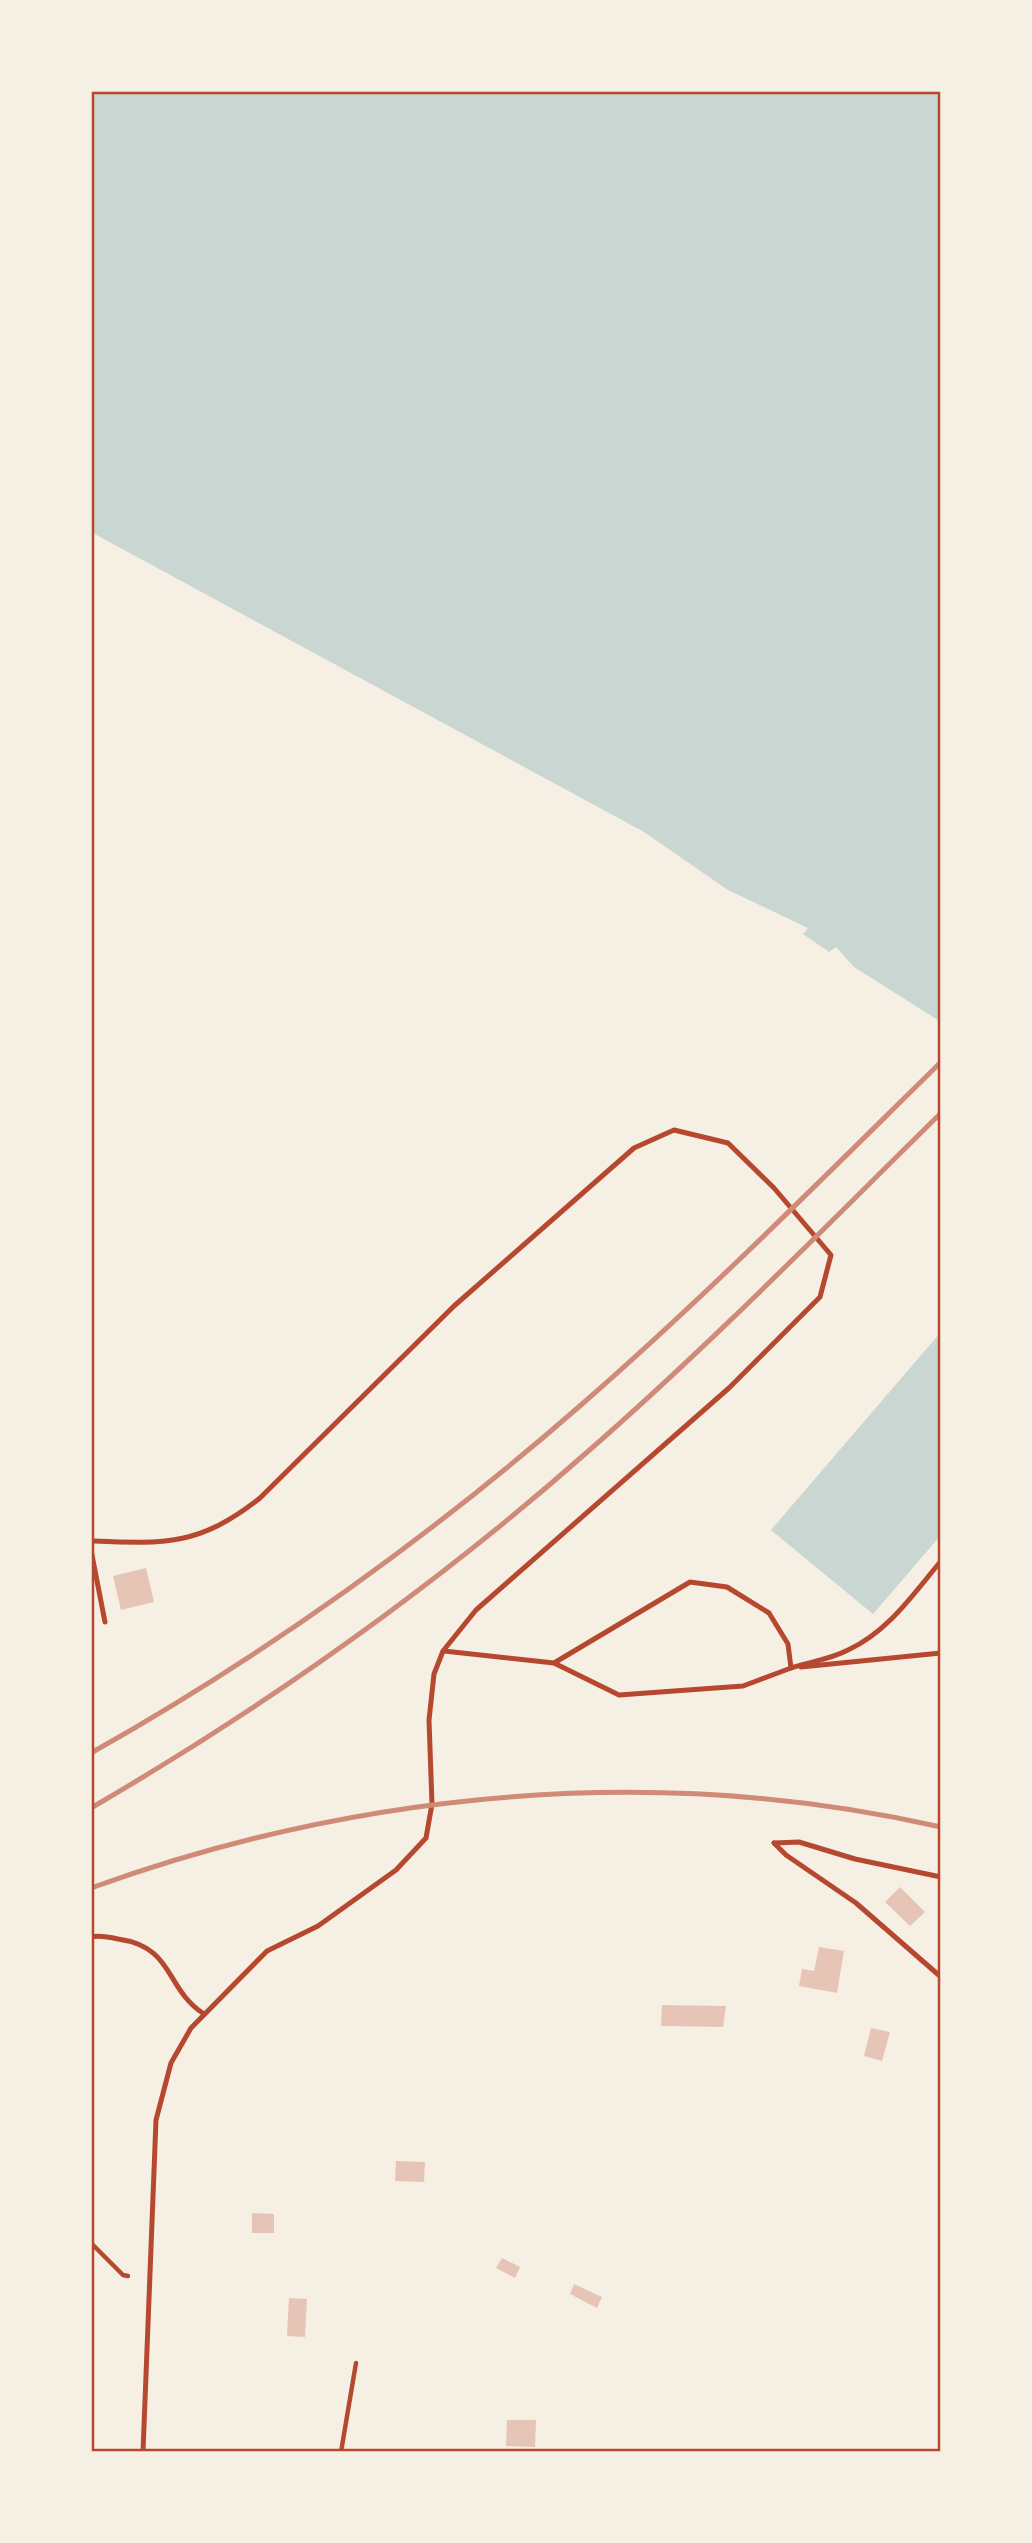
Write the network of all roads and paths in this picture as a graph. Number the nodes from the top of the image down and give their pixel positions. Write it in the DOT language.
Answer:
graph roads {
  1 [pos="91,1541"];
  2 [pos="91,1550"];
  3 [pos="941,1561"];
  4 [pos="104,1622"];
  5 [pos="443,1651"];
  6 [pos="941,1653"];
  7 [pos="554,1663"];
  8 [pos="791,1668"];
  9 [pos="941,1877"];
  10 [pos="91,1937"];
  11 [pos="941,1977"];
  12 [pos="204,2014"];
  13 [pos="91,2243"];
  14 [pos="123,2276"];
  15 [pos="356,2363"];
  16 [pos="143,2452"];
  17 [pos="341,2452"];
  1 -- 5 [label="lane"];
  2 -- 4 [label="lane"];
  3 -- 8 [label="lane"];
  5 -- 7 [label="lane"];
  5 -- 12 [label="lane"];
  6 -- 8 [label="lane"];
  7 -- 8 [label="lane"];
  7 -- 8 [label="lane"];
  9 -- 11 [label="lane"];
  10 -- 12 [label="lane"];
  12 -- 16 [label="lane"];
  13 -- 14 [label="path"];
  15 -- 17 [label="path"];
}
